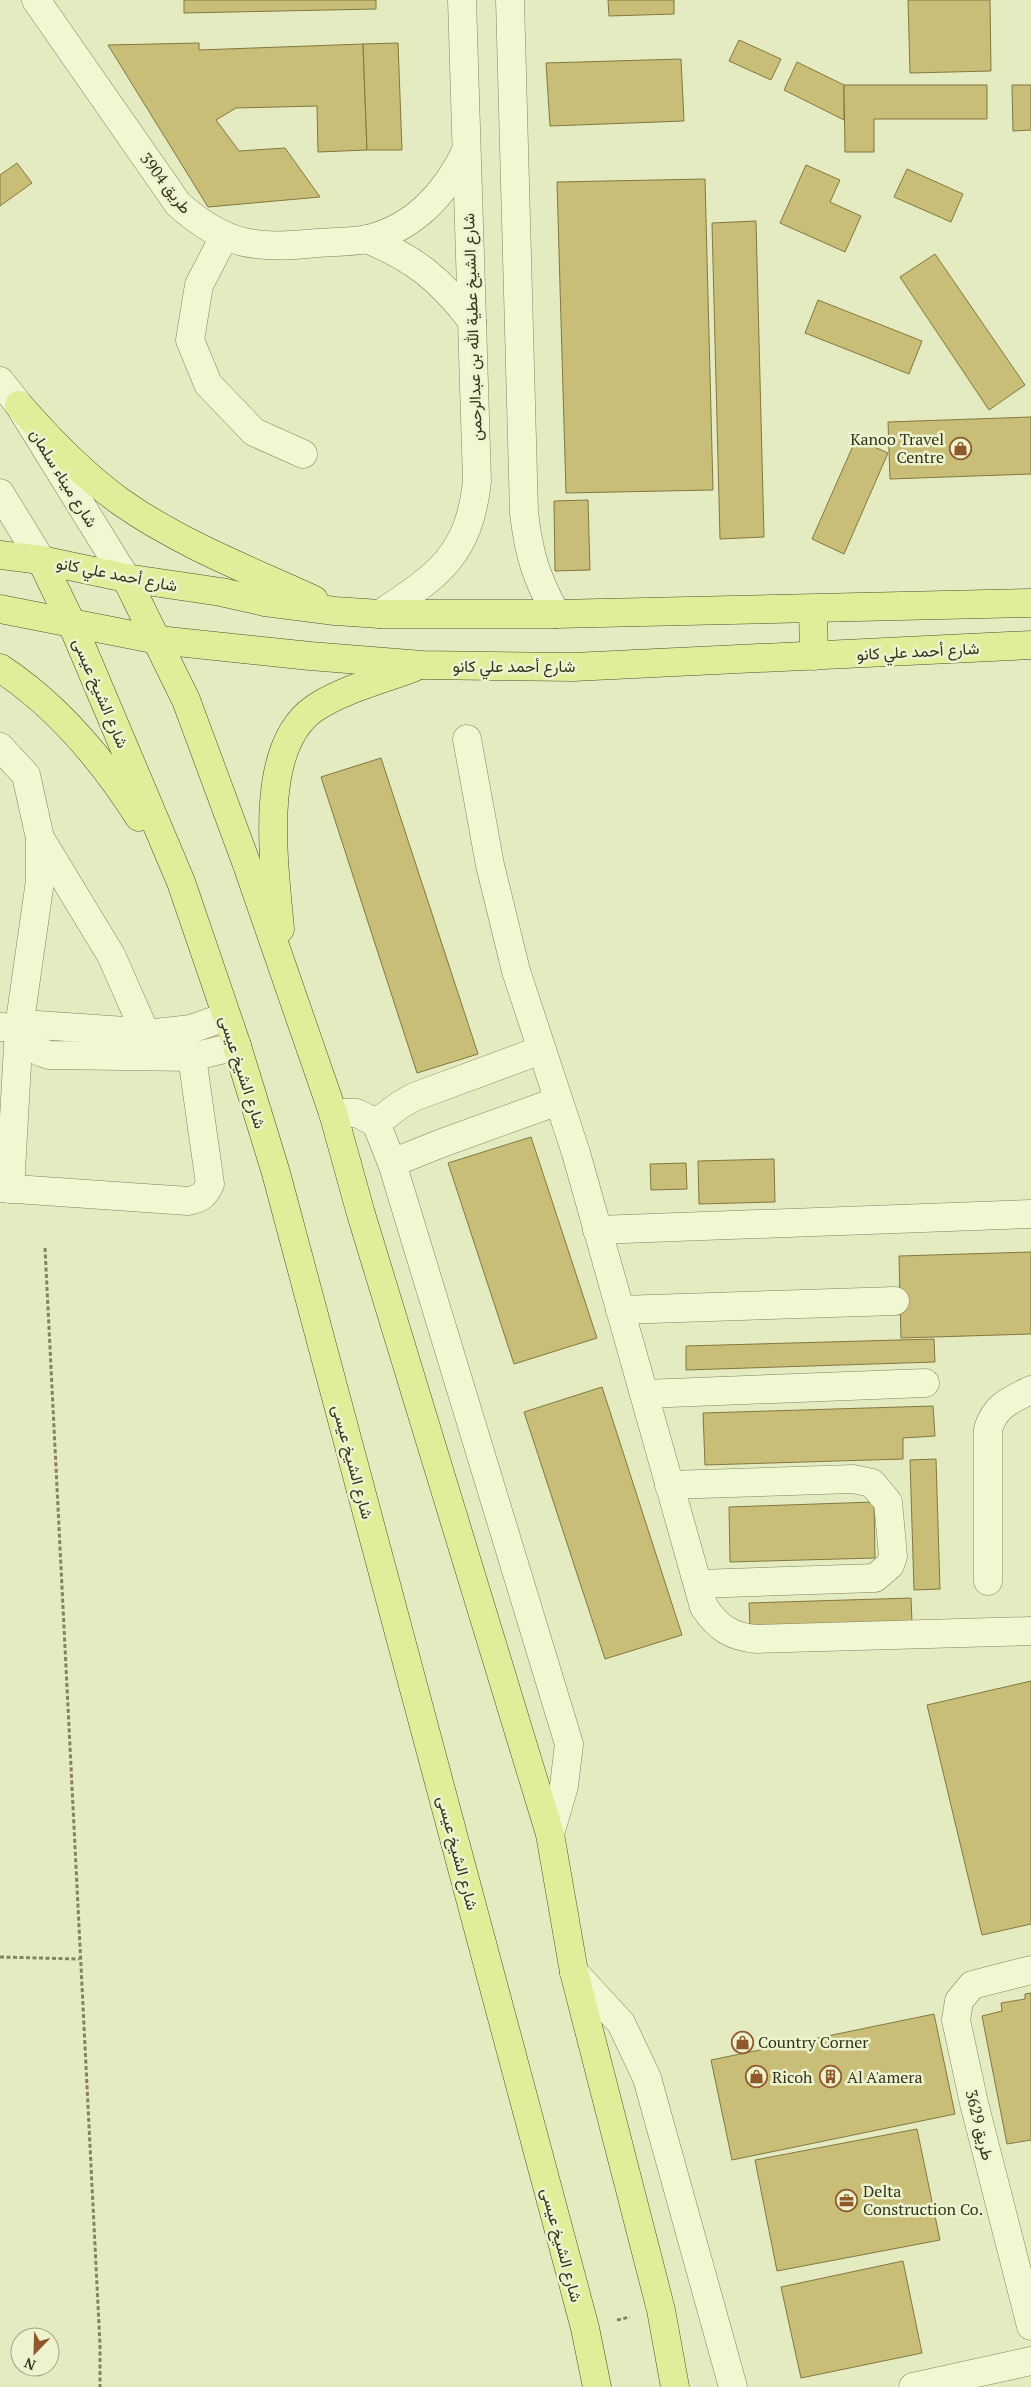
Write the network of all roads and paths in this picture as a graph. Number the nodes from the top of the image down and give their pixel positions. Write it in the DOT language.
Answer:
graph roads {
  1 [pos="36,0"];
  2 [pos="462,0"];
  3 [pos="510,0"];
  4 [pos="466,152"];
  5 [pos="224,237"];
  6 [pos="366,239"];
  7 [pos="472,321"];
  8 [pos="0,381"];
  9 [pos="18,405"];
  10 [pos="303,454"];
  11 [pos="0,493"];
  12 [pos="0,555"];
  13 [pos="41,560"];
  14 [pos="126,578"];
  15 [pos="1031,603"];
  16 [pos="813,609"];
  17 [pos="0,610"];
  18 [pos="335,611"];
  19 [pos="380,614"];
  20 [pos="556,614"];
  21 [pos="72,624"];
  22 [pos="158,640"];
  23 [pos="1031,645"];
  24 [pos="814,656"];
  25 [pos="422,665"];
  26 [pos="0,668"];
  27 [pos="467,739"];
  28 [pos="0,747"];
  29 [pos="40,838"];
  30 [pos="181,882"];
  31 [pos="283,970"];
  32 [pos="225,1017"];
  33 [pos="10,1028"];
  34 [pos="145,1032"];
  35 [pos="236,1046"];
  36 [pos="541,1050"];
  37 [pos="192,1057"];
  38 [pos="9,1086"];
  39 [pos="558,1101"];
  40 [pos="333,1113"];
  41 [pos="376,1124"];
  42 [pos="392,1163"];
  43 [pos="5,1188"];
  44 [pos="1031,1214"];
  45 [pos="597,1230"];
  46 [pos="45,1248"];
  47 [pos="895,1301"];
  48 [pos="620,1310"];
  49 [pos="925,1383"];
  50 [pos="1031,1390"];
  51 [pos="644,1394"];
  52 [pos="669,1485"];
  53 [pos="988,1581"];
  54 [pos="698,1584"];
  55 [pos="1031,1630"];
  56 [pos="550,1834"];
  57 [pos="0,1957"];
  58 [pos="79,1959"];
  59 [pos="1031,1970"];
  60 [pos="574,1972"];
  61 [pos="661,2310"];
  62 [pos="1031,2326"];
  63 [pos="584,2328"];
  64 [pos="1031,2361"];
  65 [pos="100,2387"];
  66 [pos="597,2387"];
  67 [pos="675,2387"];
  68 [pos="733,2387"];
  69 [pos="913,2387"];
  1 -- 5 [label="street, طريق 3904"];
  2 -- 4 [label="street, شارع الشيخ عطية الله بن عبدالرحمن"];
  3 -- 20 [label="street"];
  4 -- 6 [label="street, طريق 3904"];
  4 -- 7 [label="street, شارع الشيخ عطية الله بن عبدالرحمن"];
  5 -- 6 [label="street, طريق 3904"];
  5 -- 10 [label="street"];
  6 -- 7 [label="street, طريق 3904"];
  7 -- 19 [label="street, شارع الشيخ عطية الله بن عبدالرحمن"];
  8 -- 9 [label="street, شارع ميناء سلمان"];
  9 -- 14 [label="street, شارع ميناء سلمان"];
  9 -- 18 [label="main road"];
  11 -- 13 [label="street"];
  12 -- 13 [label="main road, شارع أحمد علي كانو"];
  13 -- 14 [label="main road, شارع أحمد علي كانو"];
  13 -- 21 [label="main road, شارع الشيخ عيسى"];
  14 -- 18 [label="main road, شارع أحمد علي كانو"];
  14 -- 22 [label="main road"];
  15 -- 16 [label="main road, شارع أحمد علي كانو"];
  16 -- 20 [label="main road, شارع أحمد علي كانو"];
  16 -- 24 [label="main road"];
  17 -- 21 [label="main road, شارع أحمد علي كانو"];
  18 -- 19 [label="main road, شارع أحمد علي كانو"];
  19 -- 20 [label="main road, شارع أحمد علي كانو"];
  21 -- 22 [label="main road, شارع أحمد علي كانو"];
  21 -- 30 [label="main road, شارع الشيخ عيسى"];
  22 -- 25 [label="main road, شارع أحمد علي كانو"];
  22 -- 31 [label="main road"];
  23 -- 24 [label="main road, شارع أحمد علي كانو"];
  24 -- 25 [label="main road, شارع أحمد علي كانو"];
  25 -- 31 [label="main road"];
  26 -- 30 [label="main road"];
  27 -- 36 [label="street"];
  28 -- 29 [label="street"];
  29 -- 33 [label="street"];
  29 -- 34 [label="street"];
  30 -- 32 [label="main road, شارع الشيخ عيسى"];
  31 -- 40 [label="main road"];
  32 -- 34 [label="street"];
  32 -- 35 [label="main road, شارع الشيخ عيسى"];
  33 -- 34 [label="street"];
  33 -- 37 [label="street"];
  33 -- 38 [label="street"];
  35 -- 37 [label="street"];
  35 -- 63 [label="main road, شارع الشيخ عيسى"];
  36 -- 39 [label="street"];
  36 -- 41 [label="street"];
  37 -- 43 [label="street"];
  38 -- 43 [label="street"];
  39 -- 42 [label="street"];
  39 -- 45 [label="street"];
  40 -- 41 [label="street"];
  40 -- 56 [label="main road"];
  41 -- 42 [label="street"];
  42 -- 56 [label="street"];
  44 -- 45 [label="street"];
  45 -- 48 [label="street"];
  46 -- 58 [label="path"];
  47 -- 48 [label="street"];
  48 -- 51 [label="street"];
  49 -- 51 [label="street"];
  50 -- 53 [label="street"];
  51 -- 52 [label="street"];
  52 -- 54 [label="street"];
  52 -- 54 [label="street"];
  54 -- 55 [label="street"];
  56 -- 60 [label="main road"];
  57 -- 58 [label="path"];
  58 -- 65 [label="path"];
  59 -- 62 [label="street, طريق 3629"];
  60 -- 61 [label="main road"];
  60 -- 68 [label="street"];
  61 -- 63 [label="path"];
  61 -- 67 [label="main road"];
  63 -- 66 [label="main road, شارع الشيخ عيسى"];
  64 -- 69 [label="street"];
}
